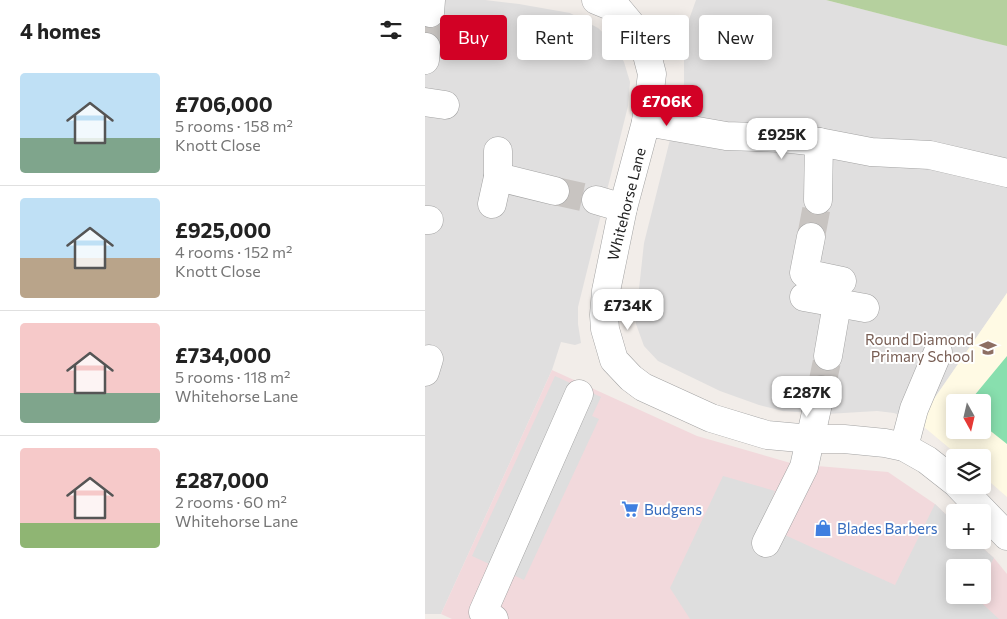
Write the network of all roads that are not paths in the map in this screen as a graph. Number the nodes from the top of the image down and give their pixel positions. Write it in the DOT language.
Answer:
graph roads {
  1 [pos="596,0"];
  2 [pos="646,122"];
  3 [pos="819,142"];
  4 [pos="1007,173"];
  5 [pos="555,191"];
  6 [pos="596,200"];
  7 [pos="818,200"];
  8 [pos="492,204"];
  9 [pos="623,208"];
  10 [pos="811,237"];
  11 [pos="840,292"];
  12 [pos="804,297"];
  13 [pos="865,308"];
  14 [pos="938,352"];
  15 [pos="828,356"];
  16 [pos="821,390"];
  17 [pos="579,394"];
  18 [pos="811,439"];
  19 [pos="904,447"];
  20 [pos="946,475"];
  21 [pos="967,494"];
  22 [pos="1007,536"];
  23 [pos="766,543"];
  24 [pos="494,619"];
  1 -- 2 [label="street, Whitehorse Lane"];
  2 -- 3 [label="street"];
  2 -- 9 [label="street, Whitehorse Lane"];
  3 -- 4 [label="street"];
  3 -- 7 [label="street"];
  5 -- 8 [label="street"];
  6 -- 9 [label="street"];
  9 -- 18 [label="street, Whitehorse Lane"];
  10 -- 11 [label="street"];
  11 -- 12 [label="street"];
  11 -- 13 [label="street"];
  11 -- 15 [label="street"];
  14 -- 19 [label="street"];
  16 -- 18 [label="street"];
  17 -- 24 [label="street"];
  18 -- 19 [label="street, Whitehorse Lane"];
  18 -- 23 [label="street"];
  19 -- 20 [label="street, Whitehorse Lane"];
  21 -- 22 [label="street"];
}
